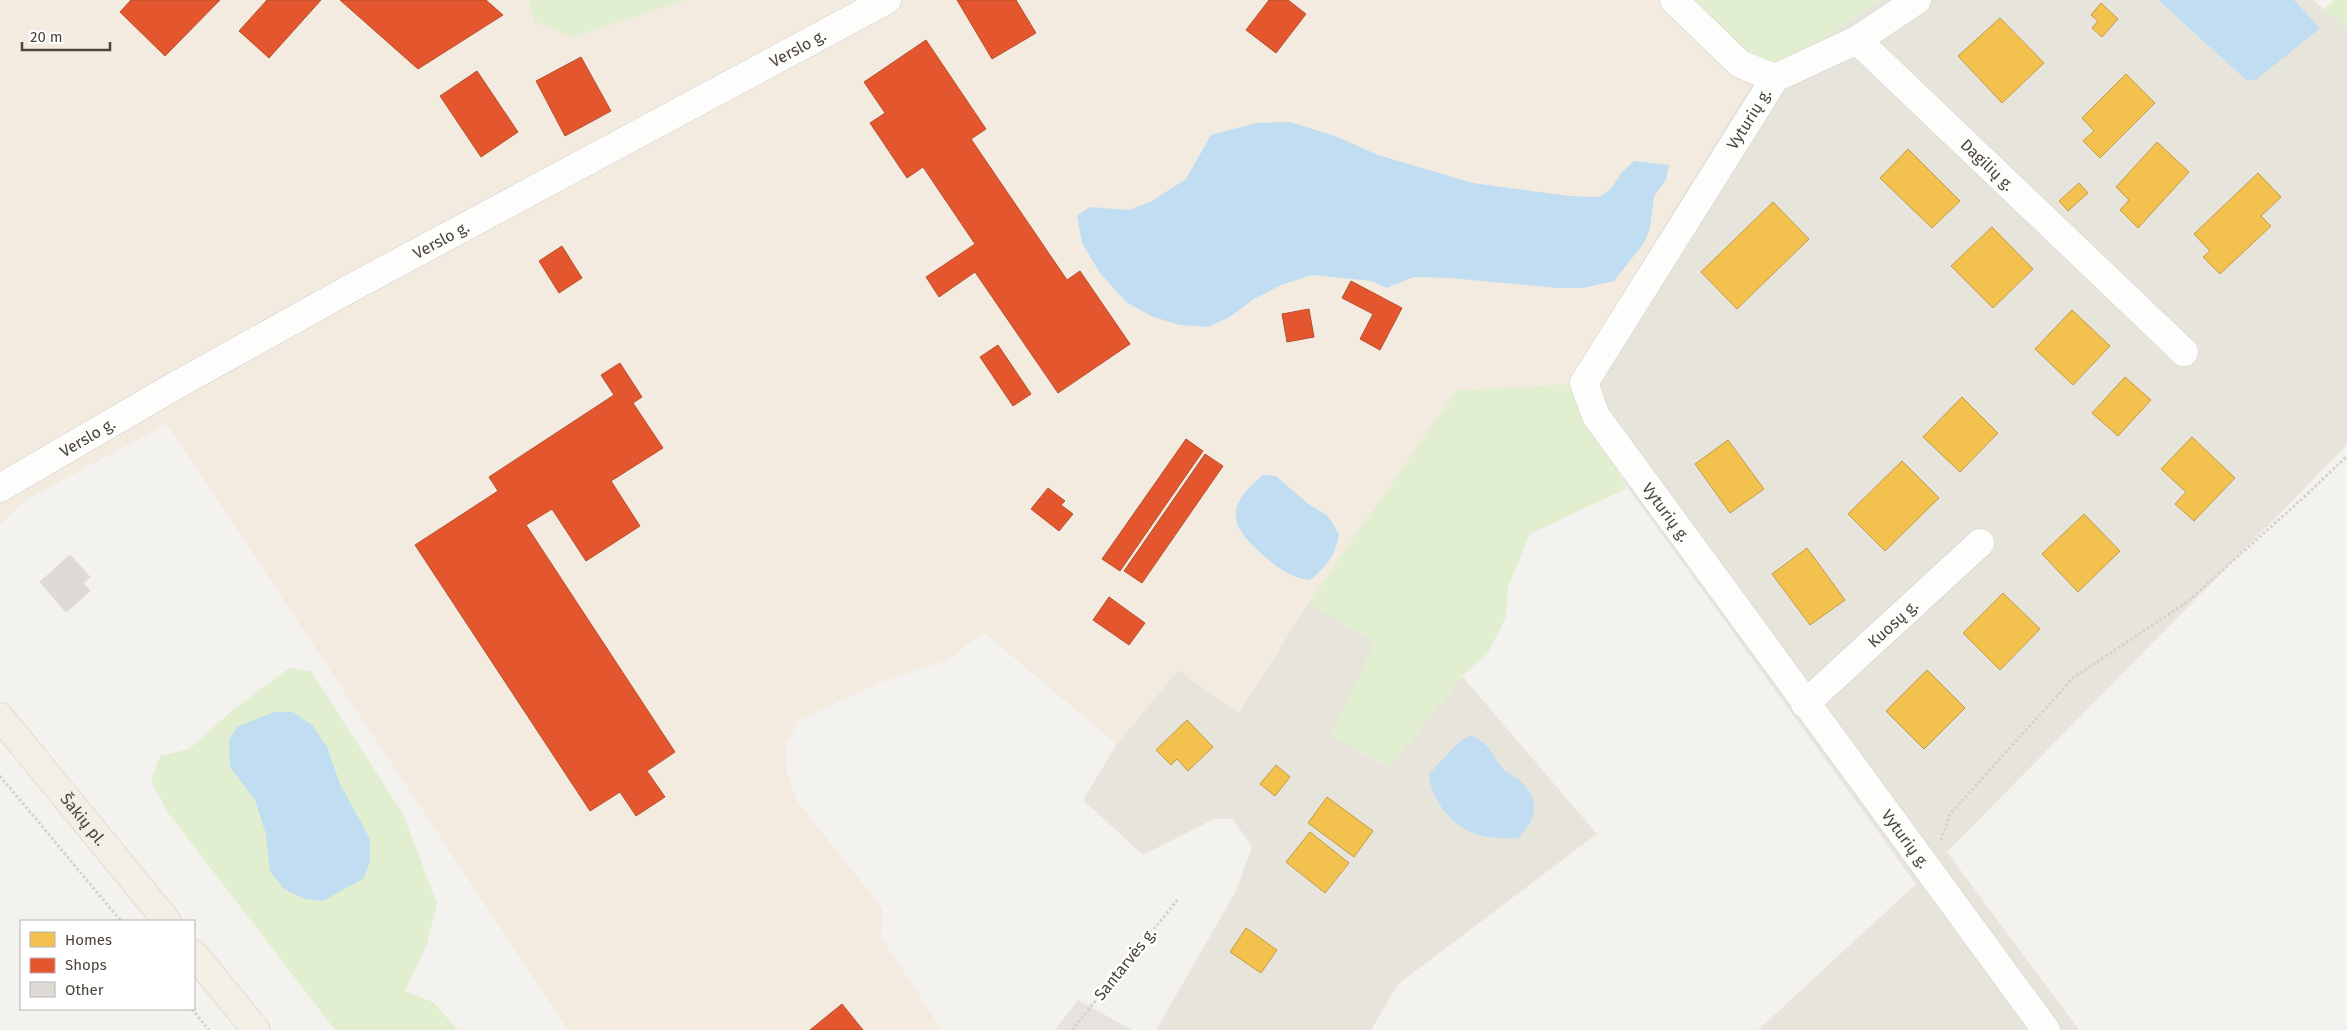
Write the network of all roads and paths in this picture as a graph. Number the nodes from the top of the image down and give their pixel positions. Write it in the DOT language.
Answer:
graph roads {
  1 [pos="887,0"];
  2 [pos="1674,0"];
  3 [pos="1917,0"];
  4 [pos="1857,40"];
  5 [pos="1775,78"];
  6 [pos="2184,352"];
  7 [pos="2347,456"];
  8 [pos="0,488"];
  9 [pos="1980,543"];
  10 [pos="1806,704"];
  11 [pos="0,717"];
  12 [pos="0,776"];
  13 [pos="1930,871"];
  14 [pos="1179,898"];
  15 [pos="120,920"];
  16 [pos="166,920"];
  17 [pos="195,955"];
  18 [pos="193,1010"];
  19 [pos="209,1030"];
  20 [pos="256,1030"];
  21 [pos="1072,1030"];
  22 [pos="2046,1030"];
  1 -- 8 [label="street, Verslo g."];
  2 -- 5 [label="street, Vyturių g."];
  3 -- 4 [label="street"];
  4 -- 5 [label="street"];
  4 -- 6 [label="street, Dagilių g."];
  5 -- 10 [label="street, Vyturių g."];
  7 -- 13 [label="path"];
  9 -- 10 [label="street, Kuosų g."];
  10 -- 13 [label="street, Vyturių g."];
  11 -- 16 [label="main road, Šakių pl."];
  12 -- 15 [label="path"];
  13 -- 22 [label="street, Vyturių g."];
  14 -- 21 [label="path, Santarvės g."];
  17 -- 20 [label="main road"];
  18 -- 19 [label="path"];
}
